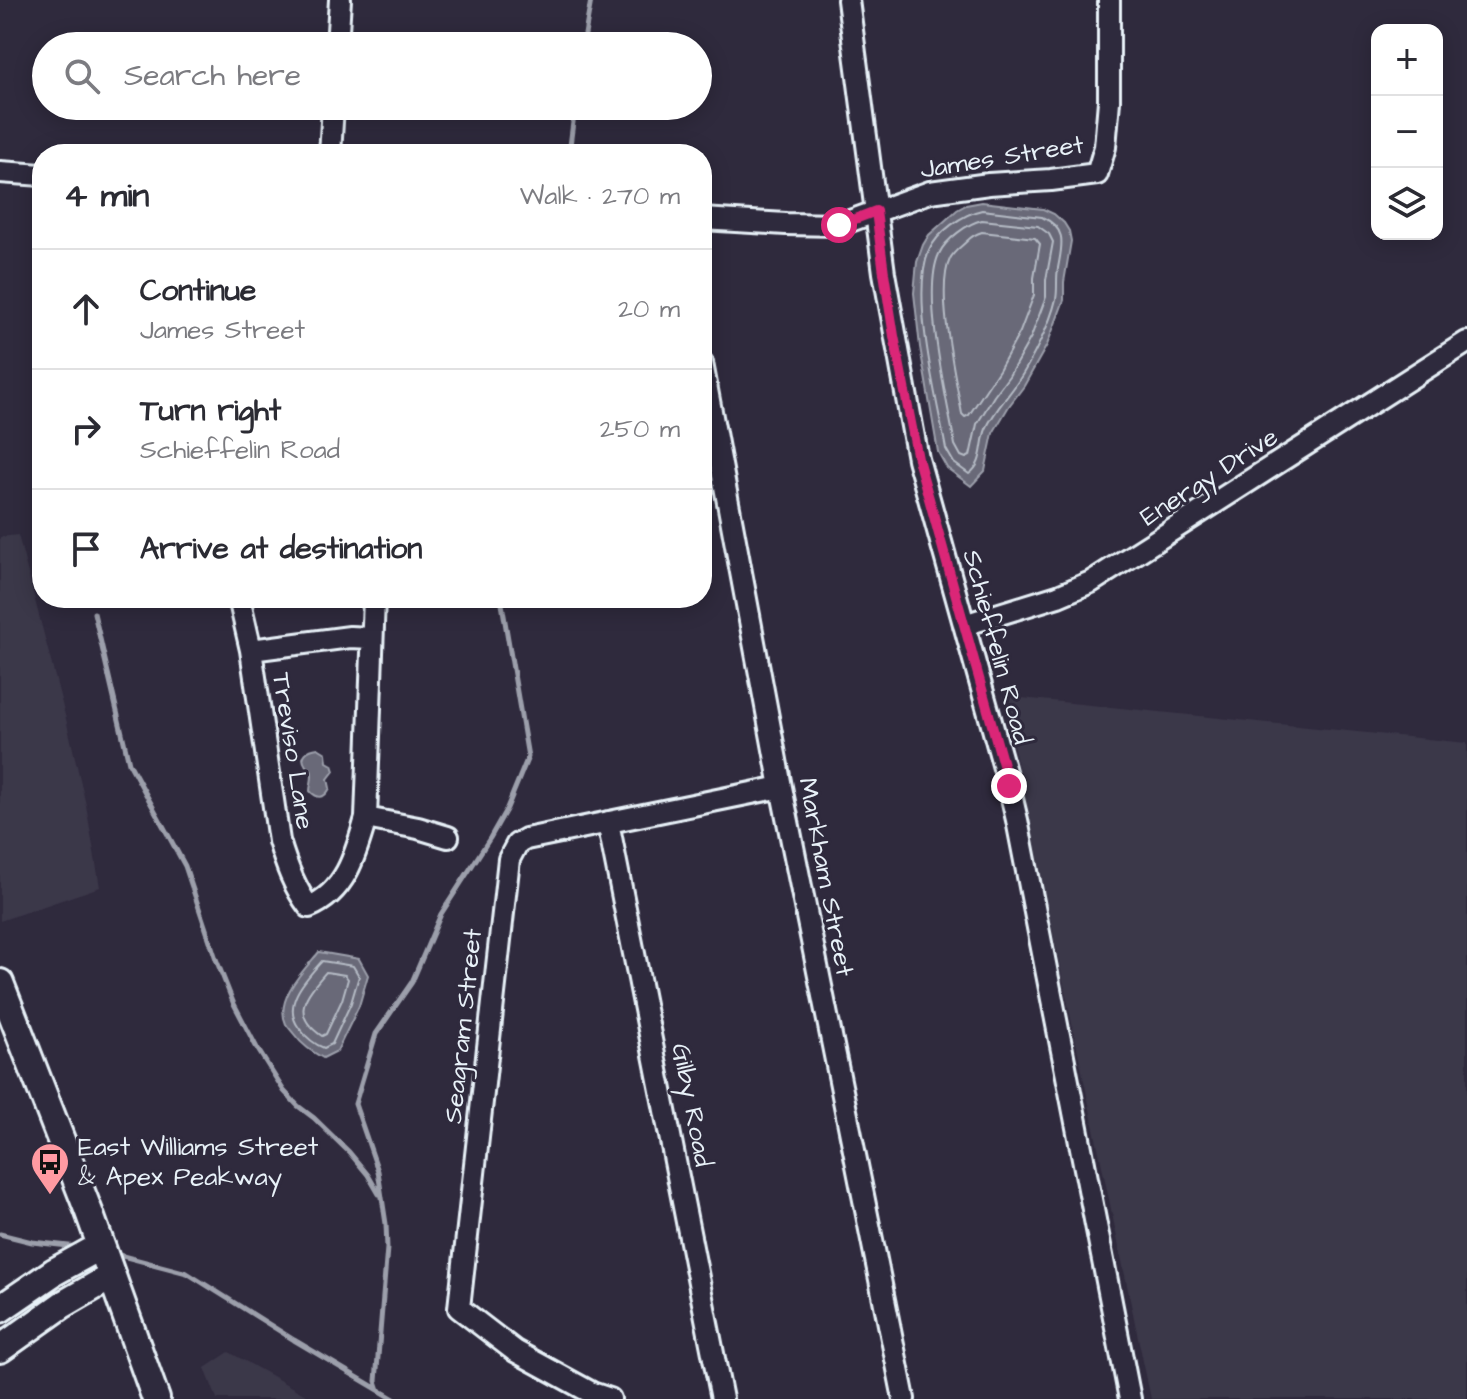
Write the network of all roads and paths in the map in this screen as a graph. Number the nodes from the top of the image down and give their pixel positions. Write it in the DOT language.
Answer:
graph roads {
  1 [pos="340,0"];
  2 [pos="848,0"];
  3 [pos="1109,0"];
  4 [pos="338,32"];
  5 [pos="332,120"];
  6 [pos="331,144"];
  7 [pos="0,172"];
  8 [pos="32,174"];
  9 [pos="876,211"];
  10 [pos="712,220"];
  11 [pos="1467,342"];
  12 [pos="712,417"];
  13 [pos="241,608"];
  14 [pos="374,608"];
  15 [pos="964,625"];
  16 [pos="372,638"];
  17 [pos="251,650"];
  18 [pos="781,787"];
  19 [pos="366,818"];
  20 [pos="608,822"];
  21 [pos="448,837"];
  22 [pos="0,983"];
  23 [pos="101,1246"];
  24 [pos="112,1276"];
  25 [pos="0,1309"];
  26 [pos="0,1349"];
  27 [pos="156,1399"];
  28 [pos="610,1399"];
  29 [pos="722,1399"];
  30 [pos="904,1399"];
  31 [pos="1130,1399"];
  1 -- 4 [label="street"];
  2 -- 9 [label="street, Schieffelin Road"];
  3 -- 9 [label="street, James Street"];
  5 -- 6 [label="street"];
  7 -- 8 [label="street"];
  9 -- 10 [label="street, James Street"];
  9 -- 15 [label="street, Schieffelin Road"];
  11 -- 15 [label="street, Energy Drive"];
  12 -- 18 [label="street, Markham Street"];
  13 -- 17 [label="street, Treviso Lane"];
  14 -- 16 [label="street"];
  15 -- 31 [label="street, Schieffelin Road"];
  16 -- 17 [label="street"];
  16 -- 19 [label="street"];
  17 -- 19 [label="street, Treviso Lane"];
  18 -- 20 [label="street, Seagram Street"];
  18 -- 30 [label="street, Markham Street"];
  19 -- 21 [label="street"];
  20 -- 28 [label="street, Seagram Street"];
  20 -- 29 [label="street, Gilby Road"];
  22 -- 23 [label="main road"];
  23 -- 24 [label="main road"];
  23 -- 25 [label="main road"];
  24 -- 26 [label="main road"];
  24 -- 27 [label="main road"];
}
